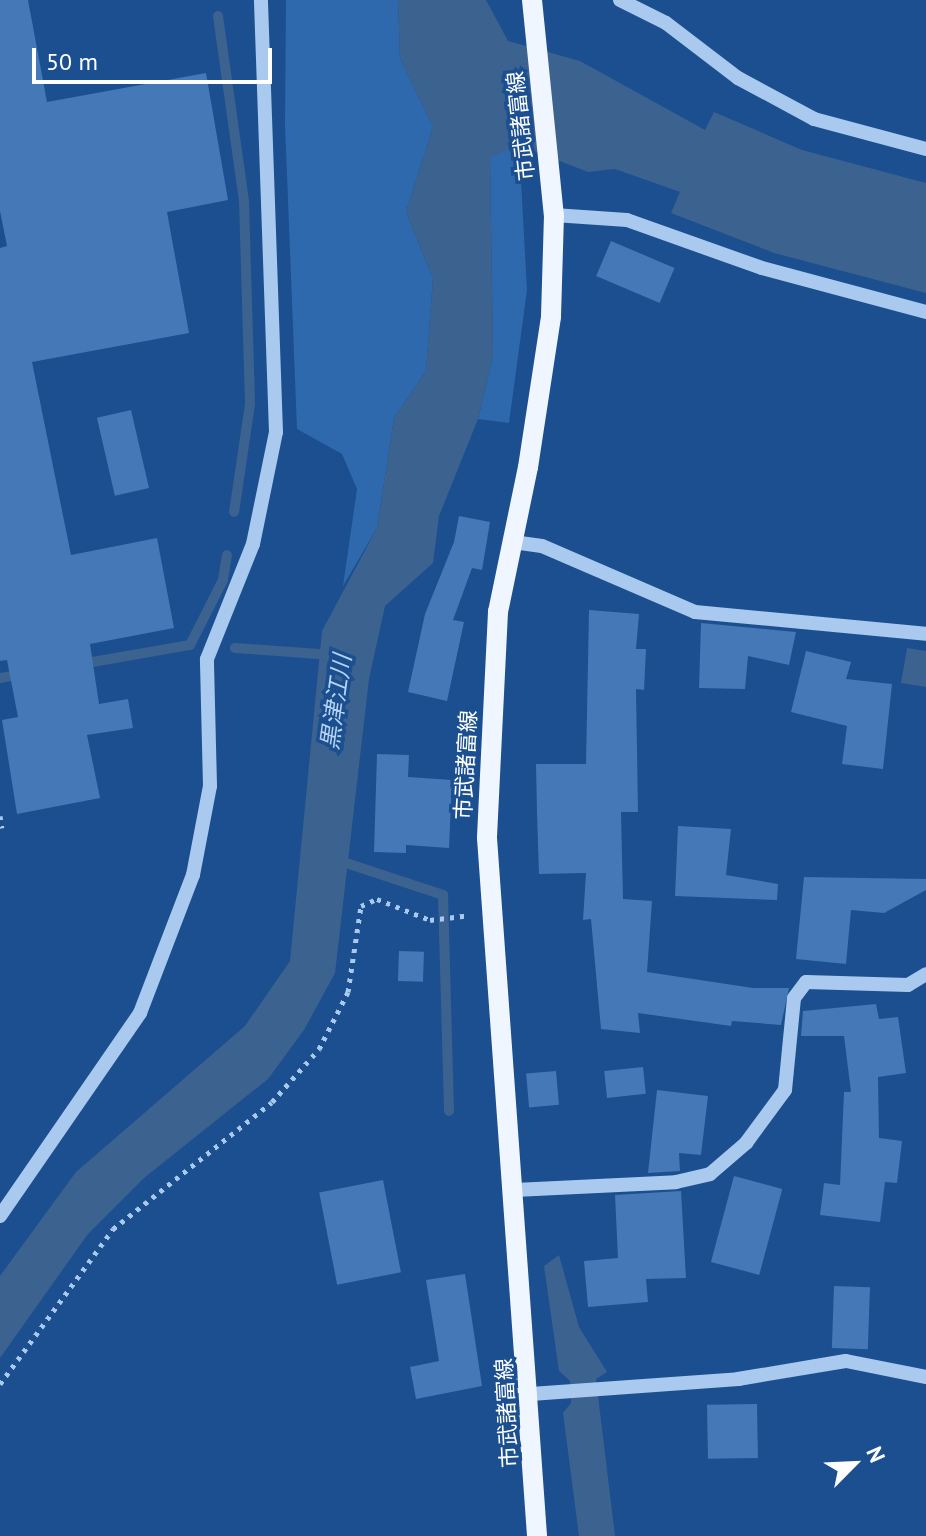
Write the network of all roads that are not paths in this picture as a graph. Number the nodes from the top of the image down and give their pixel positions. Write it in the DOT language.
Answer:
graph roads {
  1 [pos="261,0"];
  2 [pos="620,0"];
  3 [pos="532,4"];
  4 [pos="926,149"];
  5 [pos="554,215"];
  6 [pos="926,312"];
  7 [pos="513,542"];
  8 [pos="926,634"];
  9 [pos="926,974"];
  10 [pos="515,1190"];
  11 [pos="0,1216"];
  12 [pos="926,1377"];
  13 [pos="531,1394"];
  14 [pos="537,1536"];
  1 -- 11 [label="street"];
  2 -- 4 [label="street"];
  3 -- 5 [label="main road, 市武諸富線"];
  5 -- 6 [label="street"];
  5 -- 7 [label="main road, 市武諸富線"];
  7 -- 8 [label="street"];
  7 -- 10 [label="main road, 市武諸富線"];
  9 -- 10 [label="street"];
  10 -- 13 [label="main road, 市武諸富線"];
  12 -- 13 [label="street"];
  13 -- 14 [label="main road, 市武諸富線"];
}
